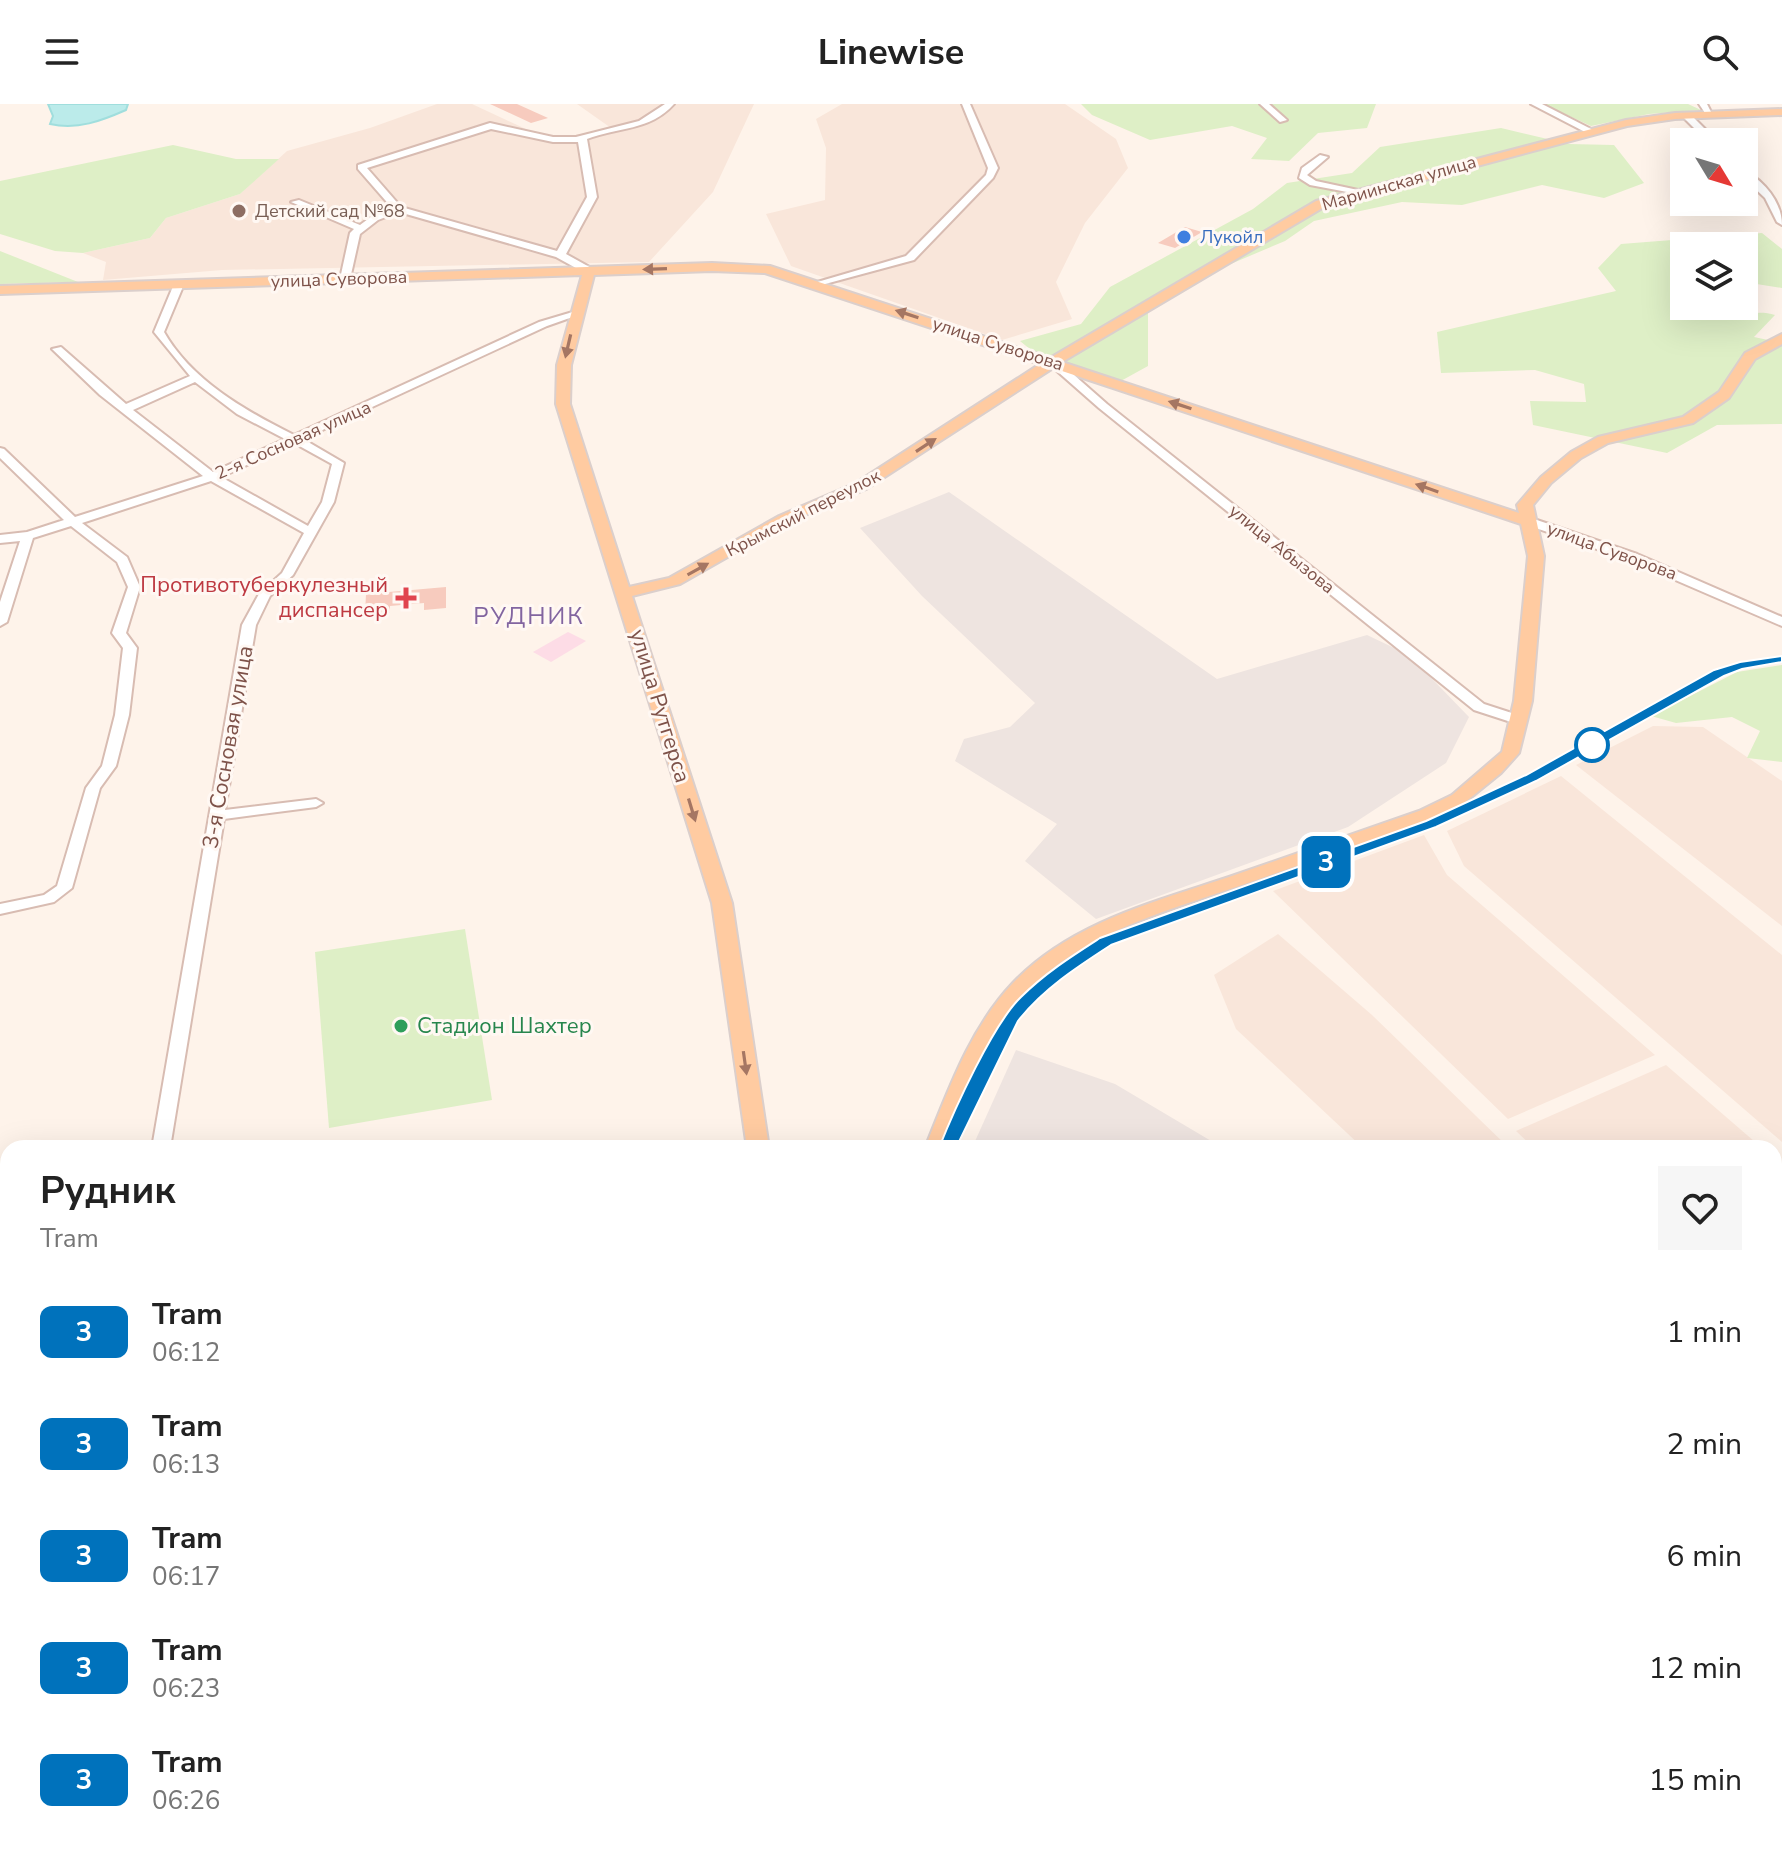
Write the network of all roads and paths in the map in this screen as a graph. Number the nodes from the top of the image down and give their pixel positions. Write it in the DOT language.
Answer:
graph roads {
  1 [pos="966,104"];
  2 [pos="1264,104"];
  3 [pos="1535,104"];
  4 [pos="663,106"];
  5 [pos="1707,109"];
  6 [pos="1782,112"];
  7 [pos="1686,115"];
  8 [pos="1283,120"];
  9 [pos="1699,128"];
  10 [pos="1590,131"];
  11 [pos="582,139"];
  12 [pos="1323,157"];
  13 [pos="1758,186"];
  14 [pos="1355,192"];
  15 [pos="296,202"];
  16 [pos="398,209"];
  17 [pos="1782,222"];
  18 [pos="361,229"];
  19 [pos="560,255"];
  20 [pos="589,271"];
  21 [pos="345,279"];
  22 [pos="179,284"];
  23 [pos="818,285"];
  24 [pos="0,290"];
  25 [pos="576,314"];
  26 [pos="1782,338"];
  27 [pos="57,349"];
  28 [pos="1053,362"];
  29 [pos="196,377"];
  30 [pos="125,409"];
  31 [pos="294,441"];
  32 [pos="0,451"];
  33 [pos="212,477"];
  34 [pos="1528,498"];
  35 [pos="1476,504"];
  36 [pos="74,521"];
  37 [pos="1528,521"];
  38 [pos="311,532"];
  39 [pos="28,536"];
  40 [pos="0,539"];
  41 [pos="624,593"];
  42 [pos="0,622"];
  43 [pos="1782,622"];
  44 [pos="1519,720"];
  45 [pos="316,803"];
  46 [pos="216,816"];
  47 [pos="0,909"];
  48 [pos="162,1140"];
  49 [pos="757,1140"];
  50 [pos="939,1140"];
  1 -- 23 [label="street"];
  2 -- 8 [label="street"];
  3 -- 10 [label="street"];
  4 -- 11 [label="street"];
  5 -- 6 [label="main road, Мариинская улица"];
  5 -- 7 [label="main road, Мариинская улица"];
  7 -- 9 [label="street"];
  7 -- 10 [label="main road, Мариинская улица"];
  10 -- 14 [label="main road, Мариинская улица"];
  11 -- 16 [label="street"];
  11 -- 19 [label="street"];
  12 -- 14 [label="street"];
  13 -- 17 [label="street"];
  14 -- 28 [label="main road, Мариинская улица"];
  15 -- 18 [label="street"];
  16 -- 18 [label="street"];
  16 -- 19 [label="street"];
  18 -- 21 [label="street"];
  19 -- 20 [label="street"];
  20 -- 21 [label="main road, улица Суворова"];
  23 -- 20 [label="main road, улица Суворова, one-way"];
  20 -- 25 [label="main road, улица Рутгерса"];
  21 -- 22 [label="main road, улица Суворова"];
  22 -- 24 [label="main road, улица Суворова"];
  22 -- 29 [label="street"];
  28 -- 23 [label="main road, улица Суворова, one-way"];
  25 -- 31 [label="street, 2-я Сосновая улица"];
  25 -- 41 [label="main road, улица Рутгерса, one-way"];
  26 -- 34 [label="main road"];
  27 -- 30 [label="street"];
  35 -- 28 [label="main road, улица Суворова, one-way"];
  41 -- 28 [label="main road, Крымский переулок, one-way"];
  28 -- 44 [label="street, улица Абызова"];
  29 -- 30 [label="street"];
  29 -- 31 [label="street"];
  30 -- 33 [label="street"];
  31 -- 33 [label="street, 2-я Сосновая улица"];
  31 -- 38 [label="street, 3-я Сосновая улица"];
  32 -- 36 [label="street"];
  33 -- 36 [label="street, 2-я Сосновая улица"];
  33 -- 38 [label="street"];
  34 -- 35 [label="main road"];
  34 -- 37 [label="main road"];
  35 -- 37 [label="main road, улица Суворова"];
  36 -- 39 [label="street, 2-я Сосновая улица"];
  36 -- 47 [label="street"];
  37 -- 43 [label="street, улица Суворова"];
  37 -- 44 [label="main road"];
  38 -- 46 [label="street, 3-я Сосновая улица"];
  39 -- 40 [label="street, 2-я Сосновая улица"];
  39 -- 42 [label="street"];
  41 -- 49 [label="main road, улица Рутгерса, one-way"];
  44 -- 50 [label="main road"];
  45 -- 46 [label="street"];
  46 -- 48 [label="street, 3-я Сосновая улица"];
}
